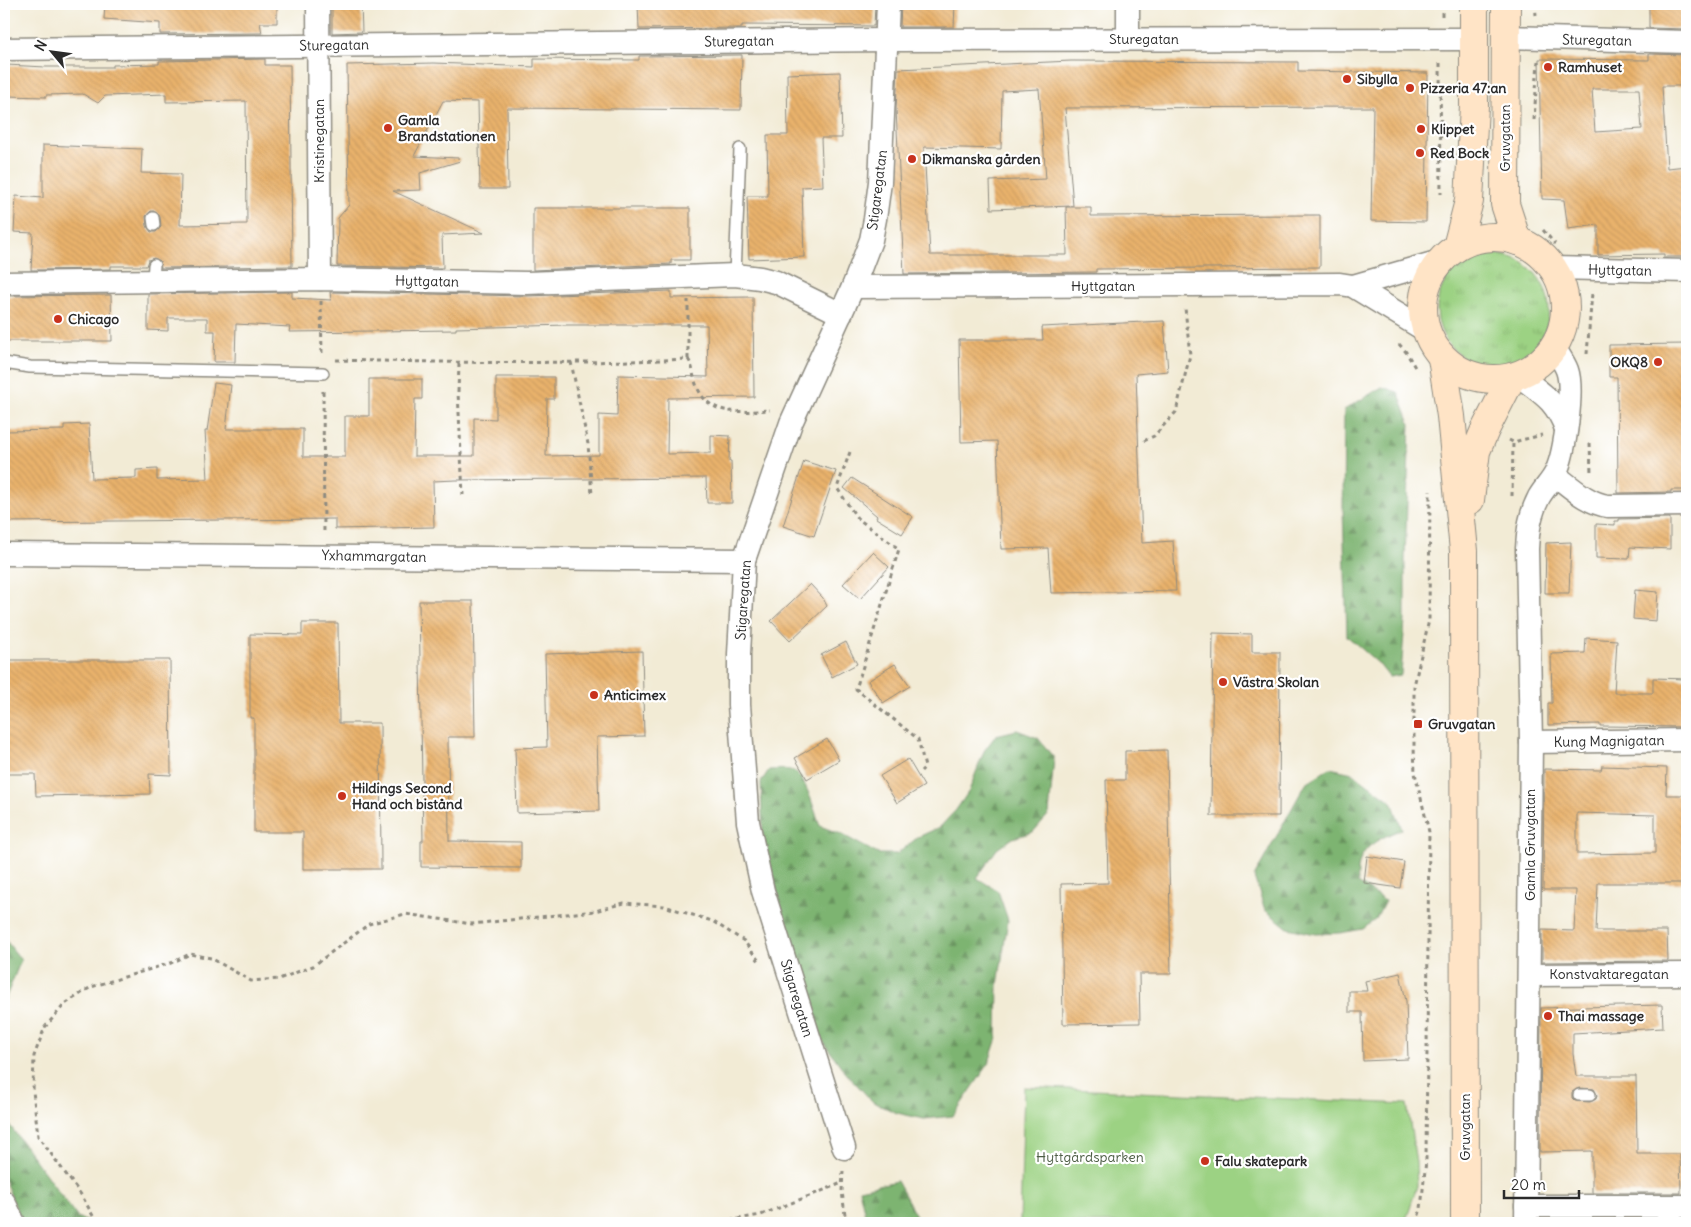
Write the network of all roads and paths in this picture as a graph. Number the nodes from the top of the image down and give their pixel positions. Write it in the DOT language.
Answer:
graph roads {
  1 [pos="318,4"];
  2 [pos="888,4"];
  3 [pos="1128,4"];
  4 [pos="1474,4"];
  5 [pos="1506,4"];
  6 [pos="1506,38"];
  7 [pos="1442,39"];
  8 [pos="1474,39"];
  9 [pos="888,40"];
  10 [pos="1128,40"];
  11 [pos="1687,42"];
  12 [pos="319,45"];
  13 [pos="4,49"];
  14 [pos="740,149"];
  15 [pos="1441,202"];
  16 [pos="1517,241"];
  17 [pos="1448,254"];
  18 [pos="1553,268"];
  19 [pos="1687,271"];
  20 [pos="735,275"];
  21 [pos="688,277"];
  22 [pos="320,279"];
  23 [pos="4,283"];
  24 [pos="1182,285"];
  25 [pos="1353,286"];
  26 [pos="853,287"];
  27 [pos="842,314"];
  28 [pos="1425,330"];
  29 [pos="1394,338"];
  30 [pos="1554,346"];
  31 [pos="1442,358"];
  32 [pos="688,359"];
  33 [pos="323,360"];
  34 [pos="571,362"];
  35 [pos="4,363"];
  36 [pos="459,364"];
  37 [pos="323,373"];
  38 [pos="1419,375"];
  39 [pos="1515,376"];
  40 [pos="795,414"];
  41 [pos="1566,429"];
  42 [pos="1144,441"];
  43 [pos="1513,442"];
  44 [pos="850,452"];
  45 [pos="1555,475"];
  46 [pos="1430,486"];
  47 [pos="592,494"];
  48 [pos="463,495"];
  49 [pos="1687,505"];
  50 [pos="1528,527"];
  51 [pos="1464,551"];
  52 [pos="4,554"];
  53 [pos="324,556"];
  54 [pos="744,560"];
  55 [pos="1687,740"];
  56 [pos="1531,742"];
  57 [pos="921,771"];
  58 [pos="760,963"];
  59 [pos="1687,974"];
  60 [pos="1530,975"];
  61 [pos="844,1148"];
  62 [pos="842,1183"];
  63 [pos="4,1202"];
  64 [pos="1687,1206"];
  65 [pos="1526,1214"];
  66 [pos="14,1223"];
  67 [pos="97,1223"];
  68 [pos="714,1223"];
  69 [pos="846,1223"];
  70 [pos="1416,1223"];
  71 [pos="1465,1223"];
  1 -- 12 [label="street, Kristinegatan"];
  2 -- 9 [label="street, Stigaregatan"];
  3 -- 10 [label="street"];
  4 -- 8 [label="main road"];
  5 -- 6 [label="main road, Gruvgatan"];
  6 -- 11 [label="street, Sturegatan"];
  6 -- 16 [label="main road, Gruvgatan"];
  7 -- 8 [label="street, Sturegatan"];
  7 -- 10 [label="street, Sturegatan"];
  7 -- 15 [label="path"];
  8 -- 17 [label="main road"];
  9 -- 10 [label="street, Sturegatan"];
  9 -- 12 [label="street, Sturegatan"];
  9 -- 26 [label="street, Stigaregatan"];
  12 -- 13 [label="street, Sturegatan"];
  12 -- 22 [label="street, Kristinegatan"];
  14 -- 20 [label="lane"];
  16 -- 17 [label="main road"];
  16 -- 18 [label="main road"];
  17 -- 25 [label="street, Hyttgatan"];
  17 -- 28 [label="main road"];
  18 -- 19 [label="street, Hyttgatan"];
  18 -- 30 [label="main road"];
  20 -- 21 [label="street, Hyttgatan"];
  20 -- 27 [label="street, Hyttgatan"];
  21 -- 22 [label="street, Hyttgatan"];
  21 -- 32 [label="path"];
  22 -- 23 [label="street, Hyttgatan"];
  22 -- 33 [label="path"];
  24 -- 25 [label="street, Hyttgatan"];
  24 -- 26 [label="street, Hyttgatan"];
  24 -- 42 [label="path"];
  25 -- 28 [label="street, Hyttgatan"];
  26 -- 27 [label="street, Stigaregatan"];
  27 -- 40 [label="street, Stigaregatan"];
  28 -- 31 [label="main road"];
  29 -- 38 [label="path"];
  30 -- 39 [label="main road"];
  30 -- 41 [label="street, Gamla Gruvgatan"];
  31 -- 39 [label="main road"];
  31 -- 51 [label="main road, Gruvgatan"];
  32 -- 34 [label="path"];
  32 -- 40 [label="path"];
  33 -- 36 [label="path"];
  33 -- 37 [label="path"];
  34 -- 36 [label="path"];
  34 -- 47 [label="path"];
  35 -- 37 [label="lane"];
  36 -- 48 [label="path"];
  37 -- 53 [label="path"];
  39 -- 41 [label="street"];
  39 -- 51 [label="main road, Gruvgatan"];
  40 -- 54 [label="street, Stigaregatan"];
  41 -- 45 [label="street, Gamla Gruvgatan"];
  43 -- 50 [label="path"];
  44 -- 57 [label="path"];
  45 -- 49 [label="street"];
  45 -- 50 [label="street, Gamla Gruvgatan"];
  46 -- 70 [label="path"];
  50 -- 56 [label="street, Gamla Gruvgatan"];
  51 -- 71 [label="main road, Gruvgatan"];
  52 -- 53 [label="street, Yxhammargatan"];
  53 -- 54 [label="street, Yxhammargatan"];
  54 -- 61 [label="street, Stigaregatan"];
  55 -- 56 [label="street, Kung Magnigatan"];
  56 -- 60 [label="street, Gamla Gruvgatan"];
  58 -- 67 [label="path"];
  59 -- 60 [label="street, Konstvaktaregatan"];
  60 -- 65 [label="street, Gamla Gruvgatan"];
  61 -- 62 [label="path"];
  62 -- 68 [label="path"];
  62 -- 69 [label="path"];
  63 -- 66 [label="street"];
  64 -- 65 [label="street"];
}
